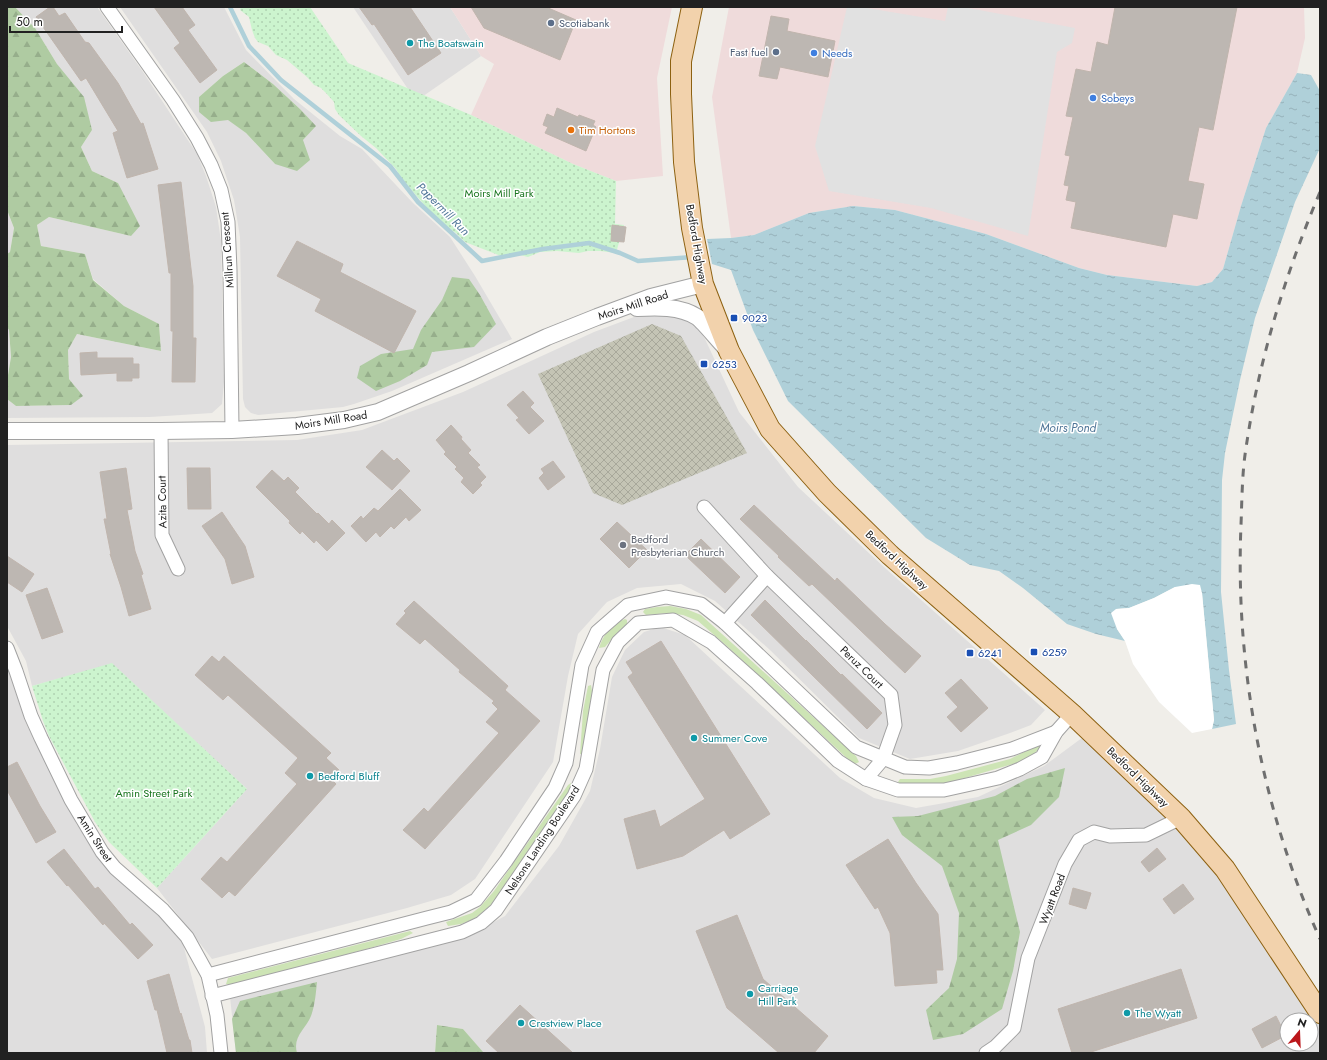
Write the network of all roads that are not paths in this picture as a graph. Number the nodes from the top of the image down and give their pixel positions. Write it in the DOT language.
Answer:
graph roads {
  1 [pos="107,7"];
  2 [pos="692,7"];
  3 [pos="702,276"];
  4 [pos="617,309"];
  5 [pos="729,351"];
  6 [pos="232,430"];
  7 [pos="7,431"];
  8 [pos="161,431"];
  9 [pos="704,507"];
  10 [pos="178,569"];
  11 [pos="767,576"];
  12 [pos="725,623"];
  13 [pos="7,648"];
  14 [pos="1072,714"];
  15 [pos="1056,732"];
  16 [pos="883,759"];
  17 [pos="866,779"];
  18 [pos="1181,818"];
  19 [pos="208,975"];
  20 [pos="212,996"];
  21 [pos="1320,1013"];
  22 [pos="221,1053"];
  23 [pos="986,1053"];
  1 -- 6 [label="street, Millrun Crescent"];
  2 -- 3 [label="main road, Bedford Highway"];
  3 -- 4 [label="street, Moirs Mill Road"];
  3 -- 5 [label="main road, Bedford Highway"];
  4 -- 5 [label="street"];
  4 -- 6 [label="street, Moirs Mill Road"];
  5 -- 14 [label="main road, Bedford Highway"];
  6 -- 8 [label="street, Moirs Mill Road"];
  7 -- 8 [label="street, Moirs Mill Road"];
  8 -- 10 [label="street, Azita Court"];
  9 -- 11 [label="street, Peruz Court"];
  11 -- 12 [label="street"];
  11 -- 16 [label="street, Peruz Court"];
  12 -- 16 [label="street, Nelsons Landing Boulevard"];
  12 -- 19 [label="street, Nelsons Landing Boulevard"];
  13 -- 19 [label="street, Amin Street"];
  14 -- 15 [label="street, Nelsons Landing Boulevard"];
  14 -- 18 [label="main road, Bedford Highway"];
  15 -- 16 [label="street, Nelsons Landing Boulevard"];
  15 -- 17 [label="street, Nelsons Landing Boulevard"];
  16 -- 17 [label="street, Peruz Court"];
  17 -- 20 [label="street, Nelsons Landing Boulevard"];
  18 -- 21 [label="main road, Bedford Highway"];
  18 -- 23 [label="street, Wyatt Road"];
  19 -- 20 [label="street, Amin Street"];
  20 -- 22 [label="street, Amin Street"];
}
